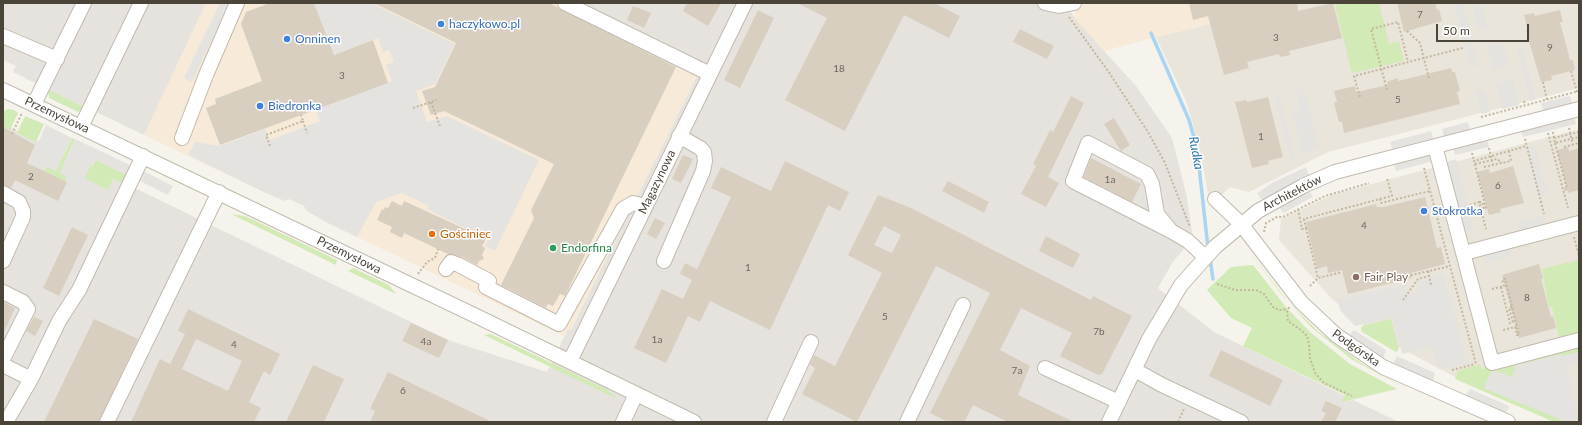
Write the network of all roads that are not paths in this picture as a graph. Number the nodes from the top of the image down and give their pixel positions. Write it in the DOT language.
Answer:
graph roads {
  1 [pos="84,3"];
  2 [pos="141,3"];
  3 [pos="237,3"];
  4 [pos="566,3"];
  5 [pos="745,3"];
  6 [pos="1045,3"];
  7 [pos="1070,4"];
  8 [pos="3,36"];
  9 [pos="57,59"];
  10 [pos="710,74"];
  11 [pos="3,90"];
  12 [pos="28,108"];
  13 [pos="1579,109"];
  14 [pos="81,127"];
  15 [pos="680,136"];
  16 [pos="182,138"];
  17 [pos="1435,146"];
  18 [pos="143,156"];
  19 [pos="218,192"];
  20 [pos="3,193"];
  21 [pos="1214,198"];
  22 [pos="645,206"];
  23 [pos="1579,222"];
  24 [pos="1241,224"];
  25 [pos="1171,230"];
  26 [pos="1464,253"];
  27 [pos="1202,260"];
  28 [pos="3,261"];
  29 [pos="664,261"];
  30 [pos="446,269"];
  31 [pos="3,292"];
  32 [pos="963,305"];
  33 [pos="1579,340"];
  34 [pos="811,342"];
  35 [pos="3,359"];
  36 [pos="570,361"];
  37 [pos="3,365"];
  38 [pos="1045,368"];
  39 [pos="1135,370"];
  40 [pos="31,379"];
  41 [pos="636,394"];
  42 [pos="1119,402"];
  43 [pos="6,422"];
  44 [pos="106,422"];
  45 [pos="623,422"];
  46 [pos="694,422"];
  47 [pos="774,422"];
  48 [pos="907,422"];
  49 [pos="1109,422"];
  50 [pos="1241,422"];
  51 [pos="1508,422"];
  1 -- 9 [label="street"];
  2 -- 14 [label="street"];
  3 -- 16 [label="street"];
  4 -- 10 [label="street"];
  5 -- 10 [label="street, Magazynowa"];
  6 -- 7 [label="street"];
  8 -- 9 [label="street"];
  9 -- 12 [label="street"];
  10 -- 15 [label="street, Magazynowa"];
  11 -- 12 [label="street, Przemysłowa"];
  12 -- 14 [label="street, Przemysłowa"];
  13 -- 17 [label="street, Architektów"];
  14 -- 18 [label="street, Przemysłowa"];
  15 -- 22 [label="street, Magazynowa"];
  15 -- 29 [label="street"];
  17 -- 24 [label="street, Architektów"];
  17 -- 26 [label="street"];
  18 -- 19 [label="street, Przemysłowa"];
  18 -- 40 [label="street"];
  19 -- 36 [label="street, Przemysłowa"];
  19 -- 44 [label="street"];
  20 -- 28 [label="street"];
  21 -- 24 [label="street, Podgórska"];
  22 -- 30 [label="street"];
  22 -- 36 [label="street, Magazynowa"];
  23 -- 26 [label="street"];
  24 -- 27 [label="street, Architektów"];
  24 -- 51 [label="street, Podgórska"];
  25 -- 25 [label="street"];
  25 -- 27 [label="street"];
  26 -- 33 [label="street"];
  27 -- 39 [label="street, Architektów"];
  31 -- 35 [label="street"];
  32 -- 48 [label="street"];
  34 -- 47 [label="street"];
  36 -- 41 [label="street, Przemysłowa"];
  37 -- 40 [label="street"];
  38 -- 42 [label="street"];
  39 -- 42 [label="street, Architektów"];
  39 -- 50 [label="street"];
  40 -- 43 [label="street"];
  41 -- 45 [label="street"];
  41 -- 46 [label="street, Przemysłowa"];
  42 -- 49 [label="street, Architektów"];
}
